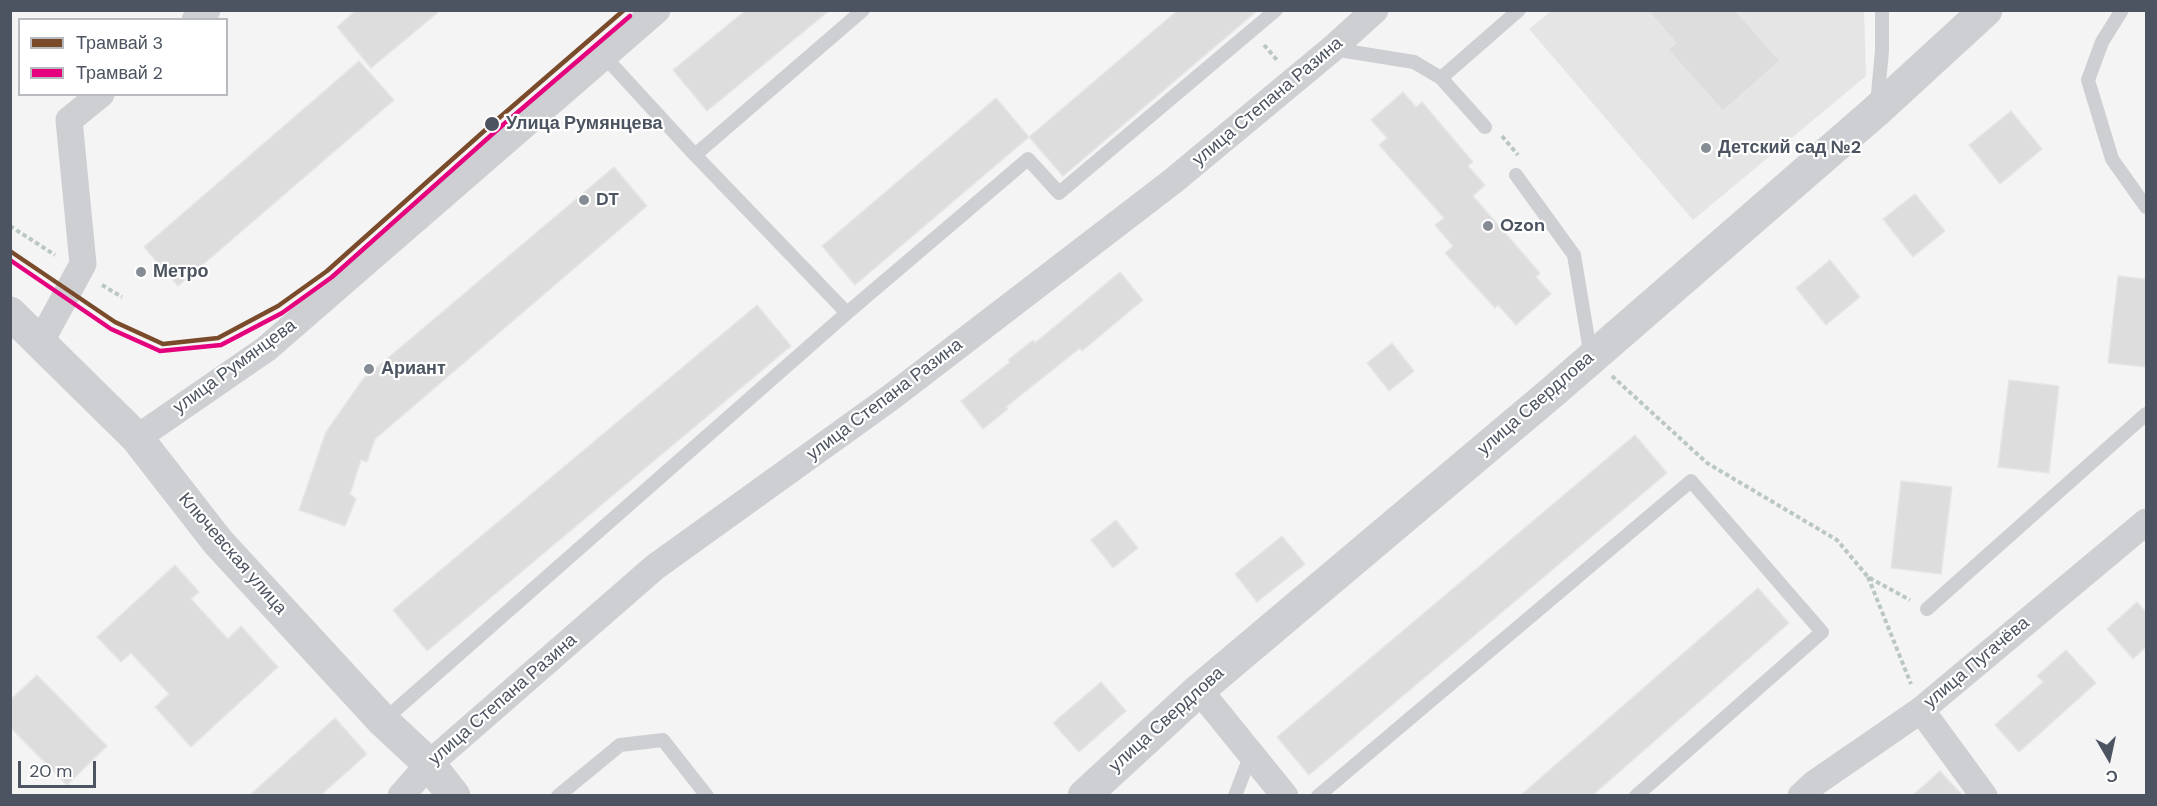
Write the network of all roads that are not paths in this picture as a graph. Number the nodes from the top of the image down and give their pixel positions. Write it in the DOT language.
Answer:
graph roads {
  1 [pos="657,10"];
  2 [pos="863,10"];
  3 [pos="1276,10"];
  4 [pos="1375,10"];
  5 [pos="1519,10"];
  6 [pos="1881,10"];
  7 [pos="1986,10"];
  8 [pos="2122,10"];
  9 [pos="1332,49"];
  10 [pos="604,56"];
  11 [pos="1441,78"];
  12 [pos="99,96"];
  13 [pos="1876,111"];
  14 [pos="1485,127"];
  15 [pos="695,155"];
  16 [pos="1516,175"];
  17 [pos="2146,207"];
  18 [pos="10,313"];
  19 [pos="847,313"];
  20 [pos="40,341"];
  21 [pos="1592,357"];
  22 [pos="2146,414"];
  23 [pos="136,438"];
  24 [pos="2146,522"];
  25 [pos="1927,609"];
  26 [pos="1199,690"];
  27 [pos="1921,710"];
  28 [pos="383,721"];
  29 [pos="1251,754"];
  30 [pos="429,764"];
  31 [pos="401,795"];
  32 [pos="454,795"];
  33 [pos="558,795"];
  34 [pos="707,795"];
  35 [pos="1083,795"];
  36 [pos="1235,795"];
  37 [pos="1285,795"];
  38 [pos="1318,795"];
  39 [pos="1636,795"];
  40 [pos="1801,795"];
  41 [pos="1984,795"];
  1 -- 10 [label="street, улица Румянцева"];
  2 -- 15 [label="lane"];
  3 -- 19 [label="lane"];
  4 -- 9 [label="street, улица Степана Разина"];
  5 -- 11 [label="lane"];
  6 -- 13 [label="lane"];
  7 -- 13 [label="street, улица Свердлова"];
  8 -- 17 [label="lane"];
  9 -- 11 [label="lane"];
  9 -- 30 [label="street, улица Степана Разина"];
  10 -- 15 [label="lane"];
  10 -- 23 [label="street, улица Румянцева"];
  11 -- 14 [label="lane"];
  12 -- 20 [label="street"];
  13 -- 21 [label="street, улица Свердлова"];
  15 -- 19 [label="lane"];
  16 -- 21 [label="lane"];
  18 -- 20 [label="street, Ключевская улица"];
  19 -- 28 [label="lane"];
  20 -- 23 [label="street, Ключевская улица"];
  21 -- 26 [label="street, улица Свердлова"];
  22 -- 25 [label="lane"];
  23 -- 28 [label="street, Ключевская улица"];
  24 -- 27 [label="street, улица Пугачёва"];
  26 -- 29 [label="street"];
  26 -- 35 [label="street, улица Свердлова"];
  27 -- 40 [label="street, улица Пугачёва"];
  27 -- 41 [label="street"];
  28 -- 30 [label="street, Ключевская улица"];
  29 -- 36 [label="lane"];
  29 -- 37 [label="street"];
  30 -- 31 [label="street, улица Степана Разина"];
  30 -- 32 [label="street, Ключевская улица"];
  33 -- 34 [label="lane"];
  38 -- 39 [label="lane"];
}
